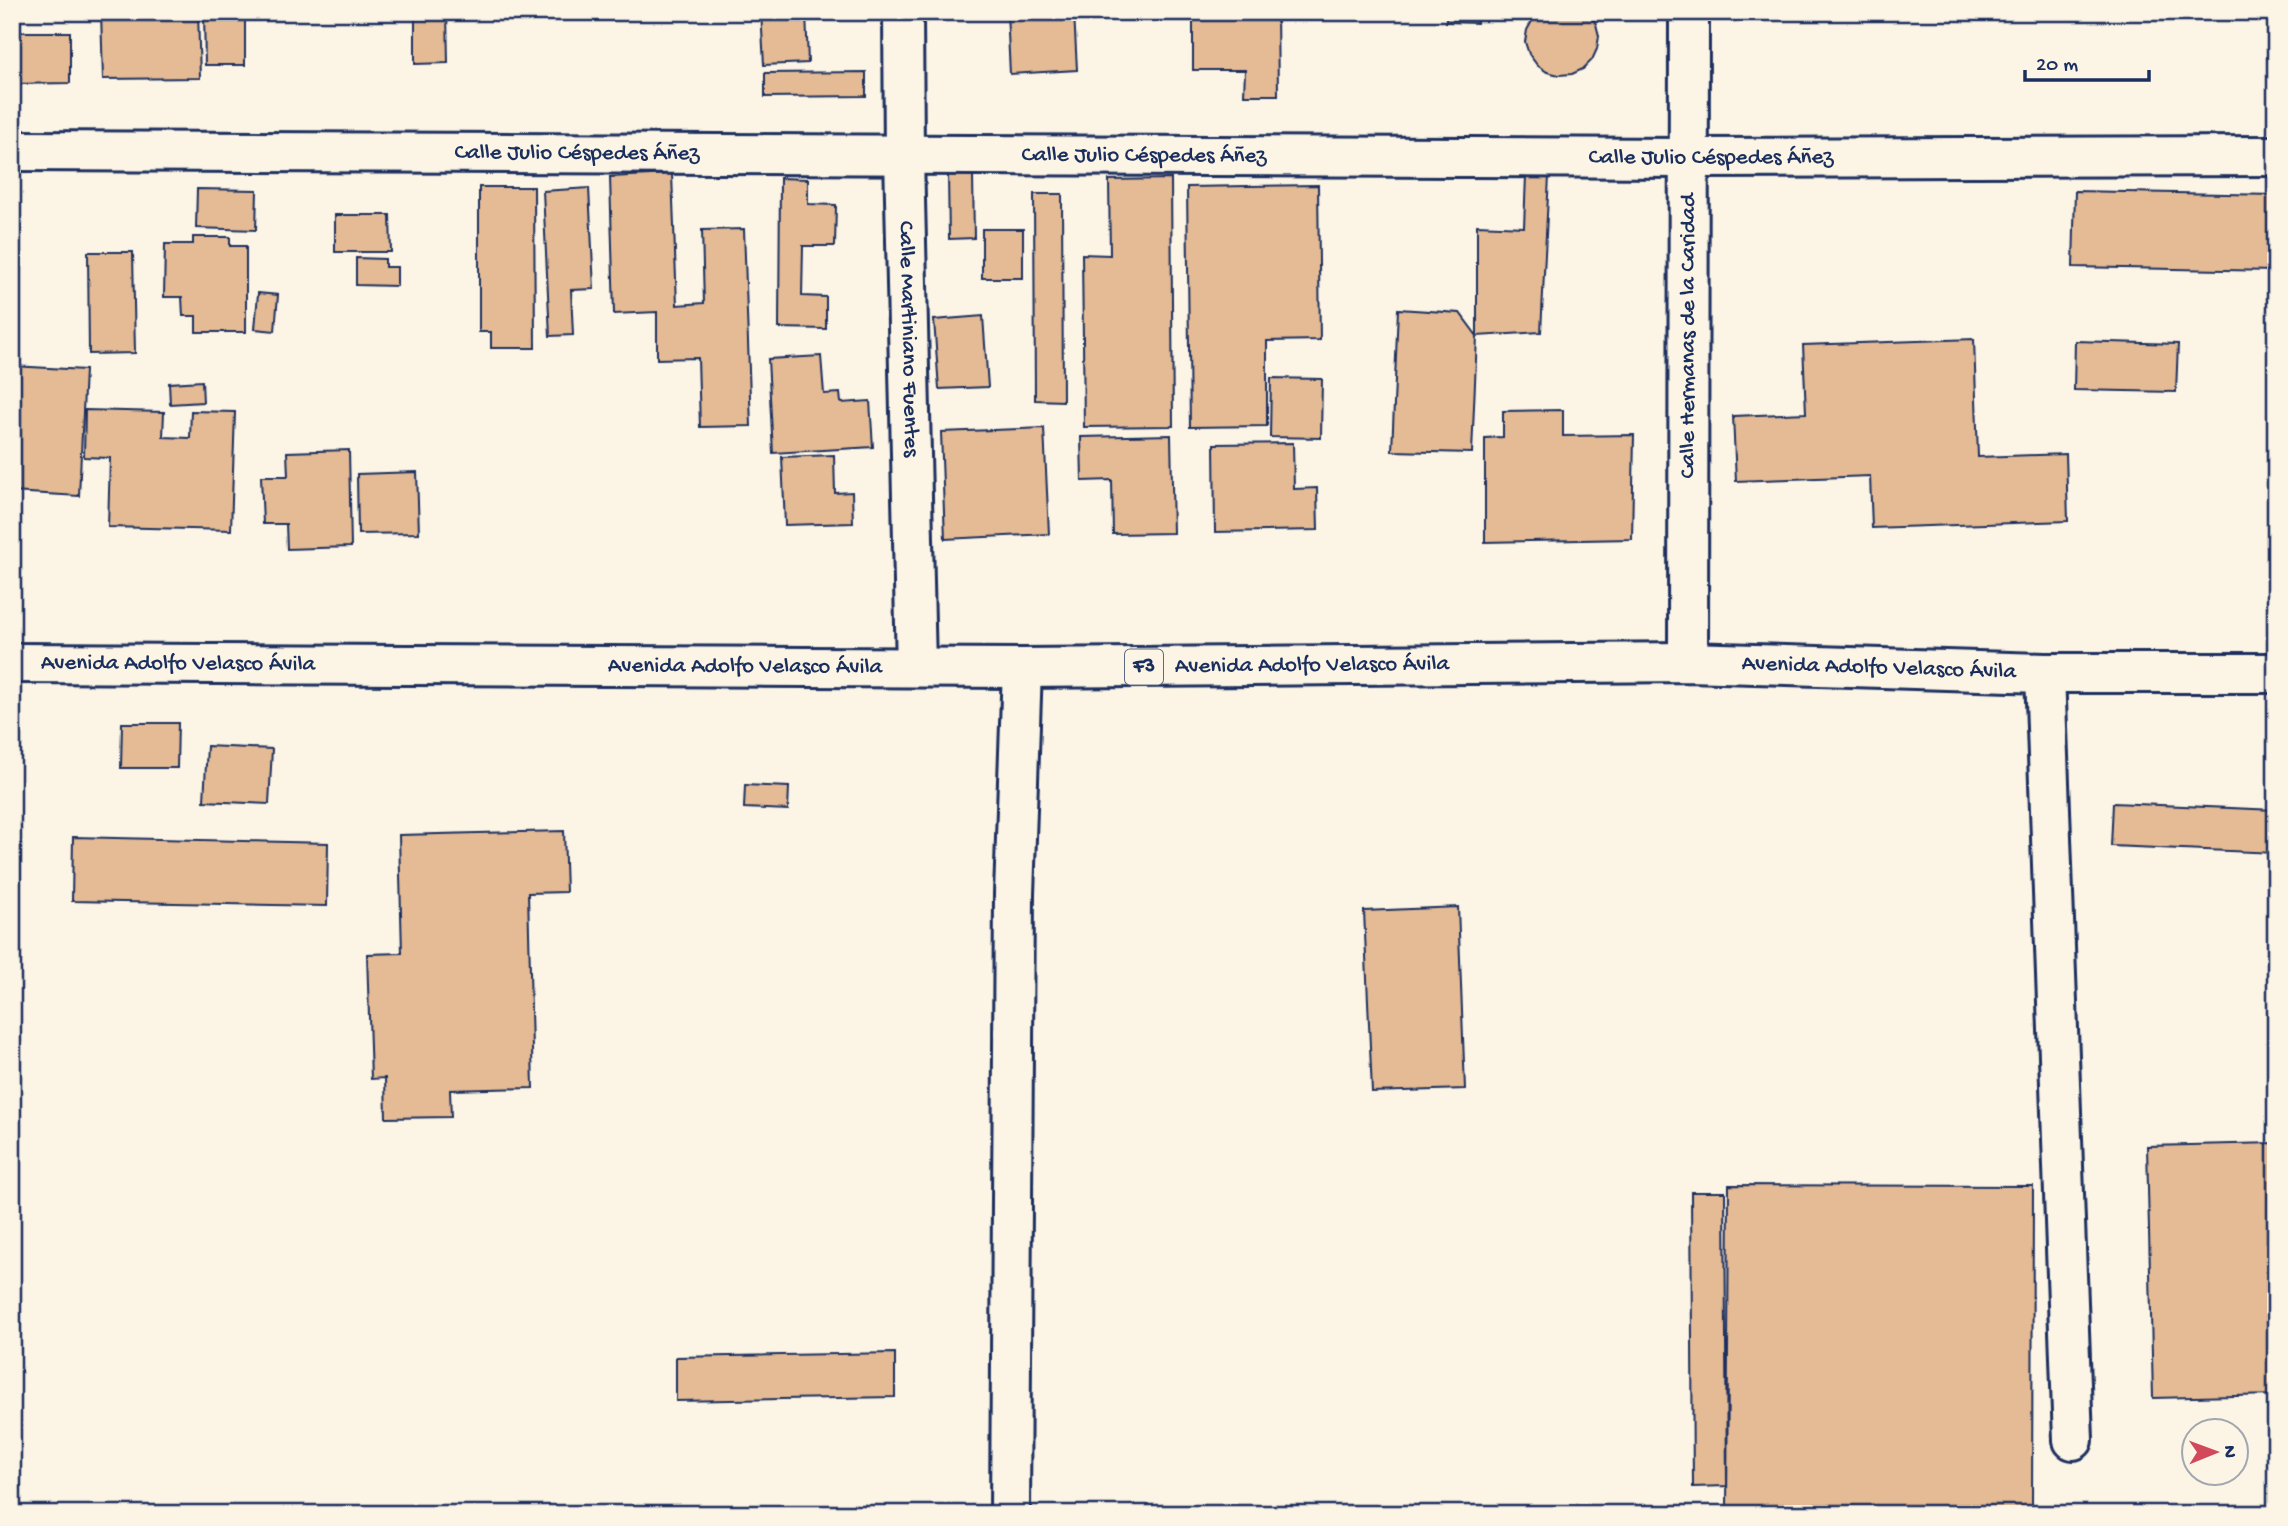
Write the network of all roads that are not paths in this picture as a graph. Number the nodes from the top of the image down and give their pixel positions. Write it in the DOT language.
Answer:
graph roads {
  1 [pos="903,12"];
  2 [pos="1689,12"];
  3 [pos="12,151"];
  4 [pos="904,156"];
  5 [pos="2276,156"];
  6 [pos="1689,159"];
  7 [pos="1688,662"];
  8 [pos="12,663"];
  9 [pos="916,667"];
  10 [pos="1022,668"];
  11 [pos="2045,673"];
  12 [pos="2276,673"];
  13 [pos="2073,1440"];
  14 [pos="1010,1514"];
  1 -- 4 [label="main road, Calle Martiniano Fuentes"];
  2 -- 6 [label="main road, Calle Hermanas de la Caridad"];
  3 -- 4 [label="main road, Calle Julio Céspedes Áñez"];
  4 -- 6 [label="main road, Calle Julio Céspedes Áñez"];
  4 -- 9 [label="main road, Calle Martiniano Fuentes"];
  5 -- 6 [label="main road, Calle Julio Céspedes Áñez"];
  6 -- 7 [label="main road, Calle Hermanas de la Caridad"];
  7 -- 10 [label="main road, Avenida Adolfo Velasco Ávila / F3"];
  7 -- 11 [label="main road, Avenida Adolfo Velasco Ávila / F3"];
  8 -- 9 [label="main road, Avenida Adolfo Velasco Ávila / F3"];
  9 -- 10 [label="main road, Avenida Adolfo Velasco Ávila / F3"];
  10 -- 14 [label="main road"];
  11 -- 12 [label="main road, Avenida Adolfo Velasco Ávila / F3"];
  11 -- 13 [label="main road"];
}
